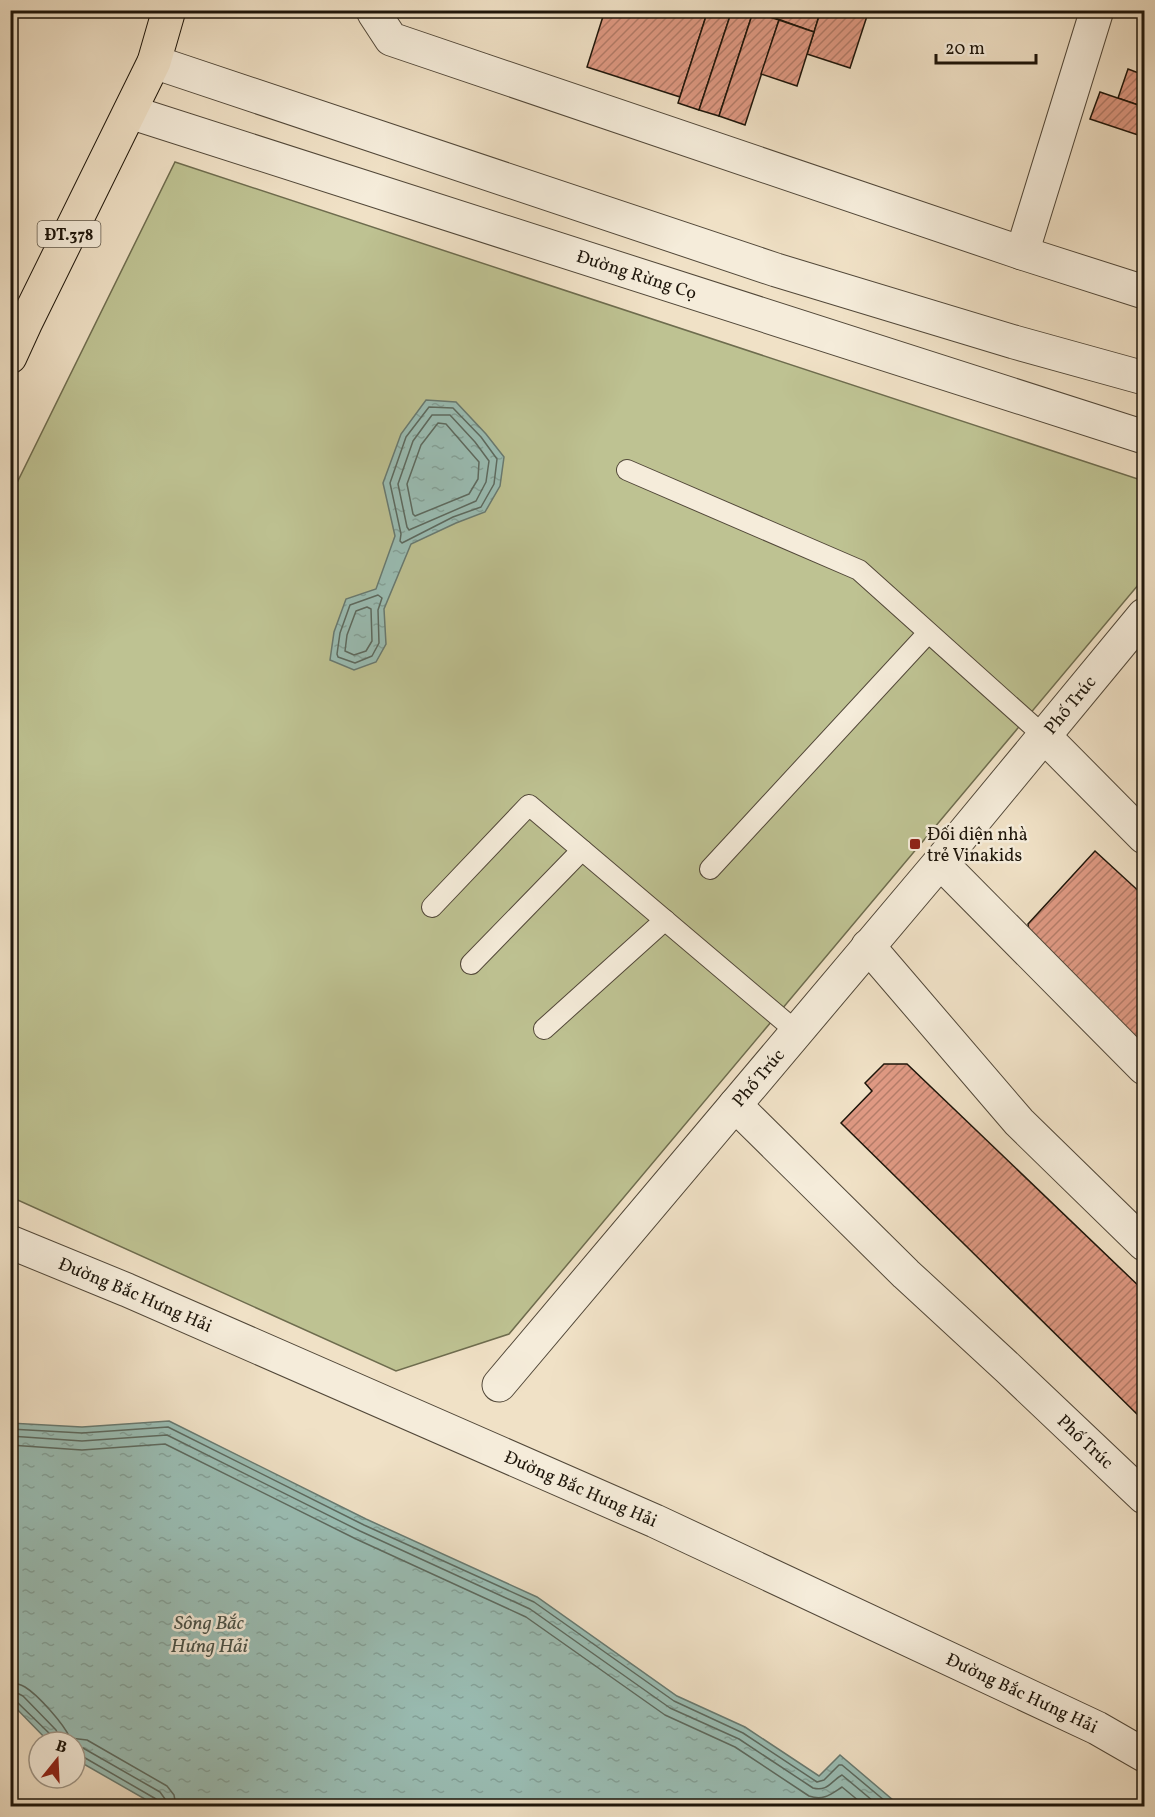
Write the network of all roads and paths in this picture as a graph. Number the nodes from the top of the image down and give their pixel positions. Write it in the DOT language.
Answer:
graph roads {
  1 [pos="170,10"];
  2 [pos="375,10"];
  3 [pos="1097,10"];
  4 [pos="154,62"];
  5 [pos="130,112"];
  6 [pos="1022,253"];
  7 [pos="1144,292"];
  8 [pos="18,318"];
  9 [pos="10,357"];
  10 [pos="1144,378"];
  11 [pos="1144,437"];
  12 [pos="627,470"];
  13 [pos="1141,624"];
  14 [pos="928,633"];
  15 [pos="1044,736"];
  16 [pos="1144,837"];
  17 [pos="582,850"];
  18 [pos="940,862"];
  19 [pos="710,869"];
  20 [pos="432,907"];
  21 [pos="665,920"];
  22 [pos="868,946"];
  23 [pos="471,964"];
  24 [pos="544,1029"];
  25 [pos="797,1032"];
  26 [pos="1144,1068"];
  27 [pos="735,1105"];
  28 [pos="10,1242"];
  29 [pos="1144,1244"];
  30 [pos="499,1385"];
  31 [pos="1144,1497"];
  32 [pos="1144,1755"];
  1 -- 4 [label="main road"];
  2 -- 6 [label="street"];
  3 -- 6 [label="street"];
  4 -- 5 [label="main road, ĐT.378"];
  4 -- 10 [label="street"];
  5 -- 8 [label="main road, ĐT.378"];
  5 -- 11 [label="street, Đường Rừng Cọ"];
  6 -- 7 [label="street"];
  8 -- 9 [label="main road, ĐT.378"];
  12 -- 14 [label="lane"];
  13 -- 15 [label="street, Phố Trúc"];
  14 -- 15 [label="lane"];
  14 -- 19 [label="lane"];
  15 -- 16 [label="street"];
  15 -- 18 [label="street, Phố Trúc"];
  17 -- 20 [label="lane"];
  17 -- 21 [label="lane"];
  17 -- 23 [label="lane"];
  18 -- 22 [label="street, Phố Trúc"];
  18 -- 26 [label="street"];
  21 -- 24 [label="lane"];
  21 -- 25 [label="lane"];
  22 -- 25 [label="street, Phố Trúc"];
  22 -- 29 [label="street"];
  25 -- 27 [label="street, Phố Trúc"];
  27 -- 30 [label="street"];
  27 -- 31 [label="street, Phố Trúc"];
  28 -- 32 [label="street, Đường Bắc Hưng Hải"];
}
